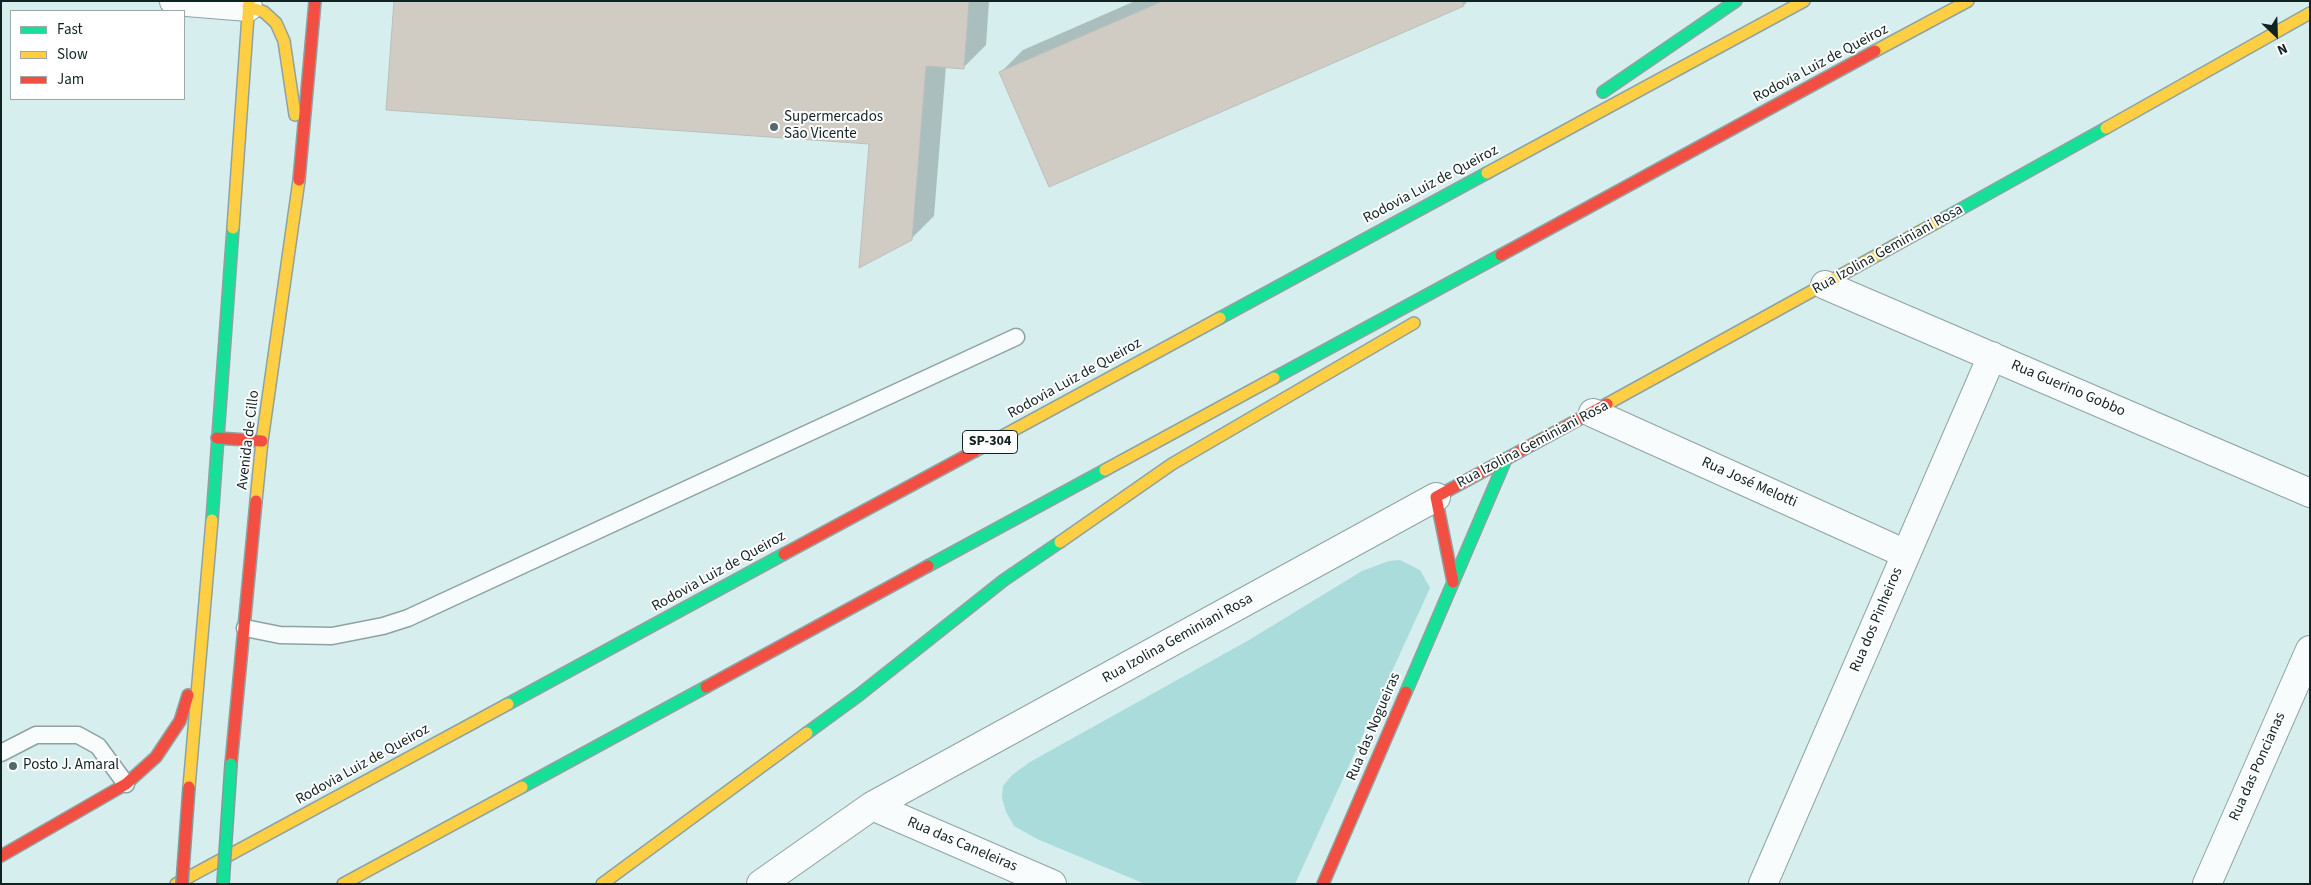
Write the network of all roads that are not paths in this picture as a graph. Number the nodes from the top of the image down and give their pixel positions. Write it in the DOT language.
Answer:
graph roads {
  1 [pos="174,1"];
  2 [pos="315,1"];
  3 [pos="1736,1"];
  4 [pos="1804,1"];
  5 [pos="1965,3"];
  6 [pos="249,4"];
  7 [pos="2310,13"];
  8 [pos="1596,96"];
  9 [pos="1572,113"];
  10 [pos="302,160"];
  11 [pos="1482,175"];
  12 [pos="1610,209"];
  13 [pos="1826,285"];
  14 [pos="1421,319"];
  15 [pos="1016,337"];
  16 [pos="1992,356"];
  17 [pos="1592,413"];
  18 [pos="216,438"];
  19 [pos="262,440"];
  20 [pos="1506,459"];
  21 [pos="2310,493"];
  22 [pos="1436,497"];
  23 [pos="1906,554"];
  24 [pos="1453,582"];
  25 [pos="245,628"];
  26 [pos="2310,650"];
  27 [pos="200,658"];
  28 [pos="1,753"];
  29 [pos="126,784"];
  30 [pos="872,806"];
  31 [pos="1,856"];
  32 [pos="176,884"];
  33 [pos="182,884"];
  34 [pos="223,884"];
  35 [pos="343,884"];
  36 [pos="602,884"];
  37 [pos="761,884"];
  38 [pos="1052,884"];
  39 [pos="1322,884"];
  40 [pos="1763,884"];
  41 [pos="2207,884"];
  1 -- 6 [label="street"];
  2 -- 10 [label="main road, Avenida de Cillo"];
  3 -- 8 [label="main road"];
  4 -- 11 [label="main road, Rodovia Luiz de Queiroz / SP-304"];
  5 -- 12 [label="main road"];
  5 -- 35 [label="main road, Rodovia Luiz de Queiroz"];
  6 -- 10 [label="main road"];
  6 -- 18 [label="main road, Avenida de Cillo"];
  7 -- 13 [label="main road, Rua Izolina Geminiani Rosa"];
  9 -- 11 [label="main road"];
  10 -- 19 [label="main road, Avenida de Cillo"];
  11 -- 32 [label="main road, Rodovia Luiz de Queiroz / SP-304"];
  13 -- 16 [label="street, Rua Guerino Gobbo"];
  13 -- 17 [label="main road, Rua Izolina Geminiani Rosa"];
  14 -- 36 [label="main road"];
  15 -- 25 [label="lane"];
  16 -- 21 [label="street, Rua Guerino Gobbo"];
  16 -- 23 [label="street, Rua dos Pinheiros"];
  17 -- 20 [label="main road, Rua Izolina Geminiani Rosa"];
  17 -- 23 [label="street, Rua José Melotti"];
  18 -- 19 [label="main road"];
  18 -- 27 [label="main road, Avenida de Cillo"];
  19 -- 25 [label="main road, Avenida de Cillo"];
  20 -- 22 [label="main road, Rua Izolina Geminiani Rosa"];
  20 -- 24 [label="main road, Rua das Nogueiras"];
  22 -- 24 [label="main road"];
  22 -- 30 [label="street, Rua Izolina Geminiani Rosa"];
  23 -- 40 [label="street, Rua dos Pinheiros"];
  24 -- 39 [label="main road, Rua das Nogueiras"];
  25 -- 34 [label="main road, Avenida de Cillo, bridge"];
  26 -- 41 [label="street, Rua das Poncianas"];
  27 -- 29 [label="main road"];
  27 -- 33 [label="main road, Avenida de Cillo, bridge"];
  28 -- 29 [label="lane"];
  29 -- 31 [label="main road"];
  30 -- 37 [label="street, Rua Izolina Geminiani Rosa"];
  30 -- 38 [label="street, Rua das Caneleiras"];
}
